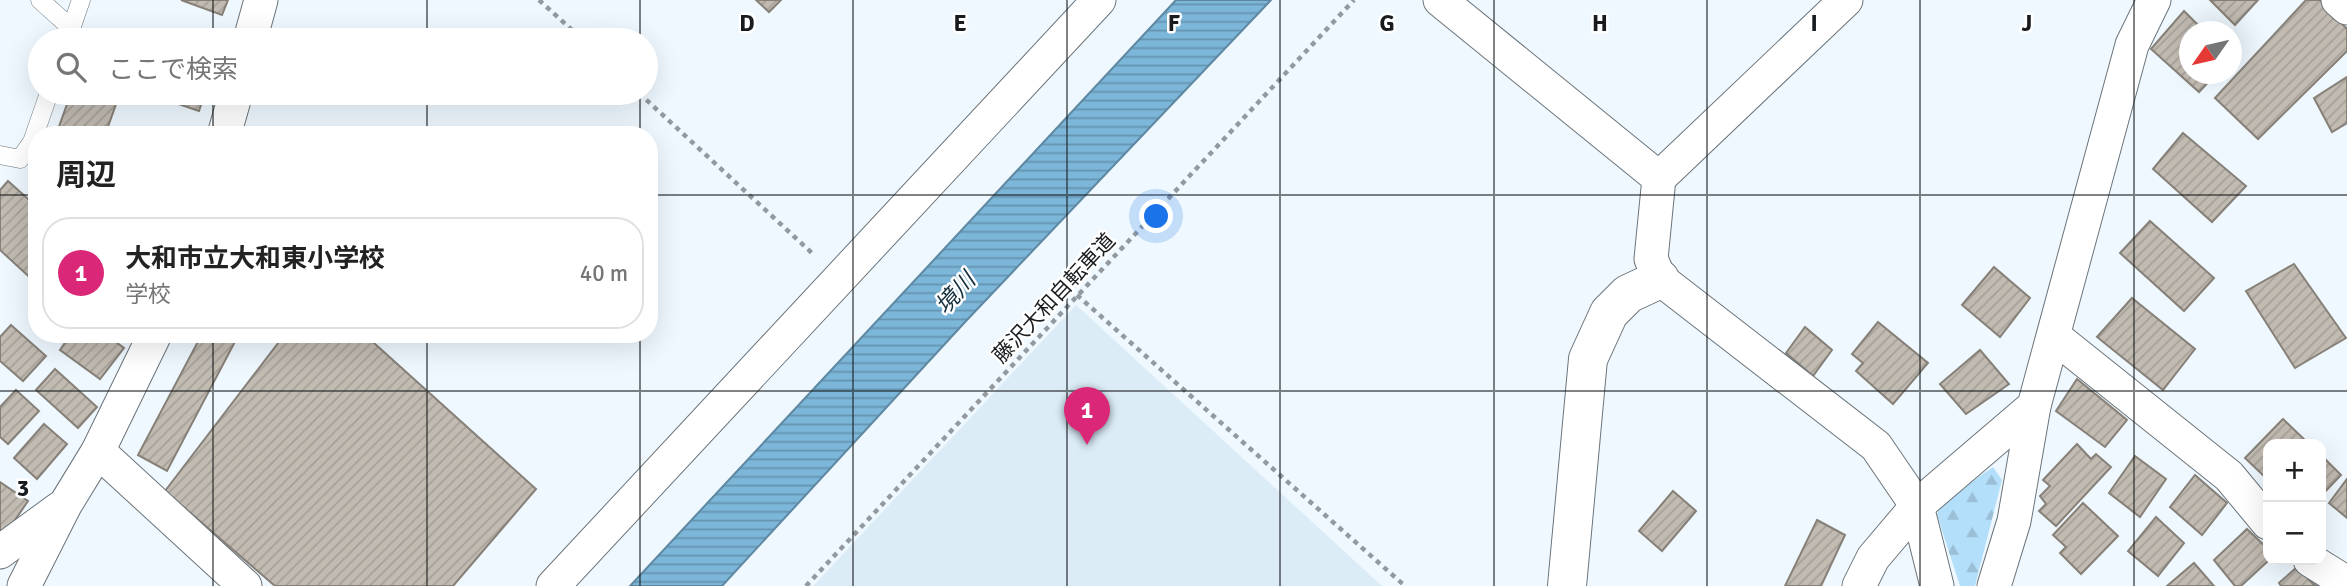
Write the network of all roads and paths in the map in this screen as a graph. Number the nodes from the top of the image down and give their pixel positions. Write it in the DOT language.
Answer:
graph roads {
  1 [pos="40,0"];
  2 [pos="81,0"];
  3 [pos="261,0"];
  4 [pos="539,0"];
  5 [pos="1099,0"];
  6 [pos="1353,0"];
  7 [pos="1440,0"];
  8 [pos="1846,0"];
  9 [pos="2154,0"];
  10 [pos="2338,0"];
  11 [pos="2347,8"];
  12 [pos="64,28"];
  13 [pos="71,28"];
  14 [pos="253,28"];
  15 [pos="570,28"];
  16 [pos="45,105"];
  17 [pos="233,105"];
  18 [pos="652,105"];
  19 [pos="38,126"];
  20 [pos="227,126"];
  21 [pos="28,148"];
  22 [pos="0,155"];
  23 [pos="1659,178"];
  24 [pos="840,278"];
  25 [pos="1660,279"];
  26 [pos="1077,295"];
  27 [pos="2055,337"];
  28 [pos="151,343"];
  29 [pos="2035,406"];
  30 [pos="98,451"];
  31 [pos="65,505"];
  32 [pos="1917,506"];
  33 [pos="2263,517"];
  34 [pos="0,552"];
  35 [pos="2318,565"];
  36 [pos="2347,583"];
  37 [pos="24,586"];
  38 [pos="245,586"];
  39 [pos="553,586"];
  40 [pos="806,586"];
  41 [pos="1405,586"];
  42 [pos="1567,586"];
  43 [pos="1859,586"];
  44 [pos="1937,586"];
  45 [pos="1994,586"];
  1 -- 12 [label="lane"];
  2 -- 13 [label="lane"];
  3 -- 14 [label="street"];
  4 -- 15 [label="path"];
  5 -- 24 [label="street"];
  6 -- 26 [label="path, 藤沢大和自転車道"];
  7 -- 23 [label="street"];
  8 -- 23 [label="street"];
  9 -- 27 [label="street"];
  10 -- 11 [label="street"];
  16 -- 19 [label="lane"];
  17 -- 20 [label="street"];
  18 -- 24 [label="path"];
  21 -- 22 [label="lane"];
  23 -- 25 [label="street"];
  24 -- 39 [label="street"];
  25 -- 32 [label="street"];
  25 -- 42 [label="street"];
  26 -- 40 [label="path, 藤沢大和自転車道"];
  26 -- 41 [label="path"];
  27 -- 29 [label="street"];
  27 -- 33 [label="street"];
  28 -- 30 [label="street"];
  29 -- 32 [label="street"];
  29 -- 45 [label="street"];
  30 -- 31 [label="street"];
  30 -- 38 [label="street"];
  31 -- 34 [label="street"];
  31 -- 37 [label="street"];
  32 -- 43 [label="street"];
  32 -- 44 [label="street"];
  35 -- 36 [label="street"];
}
